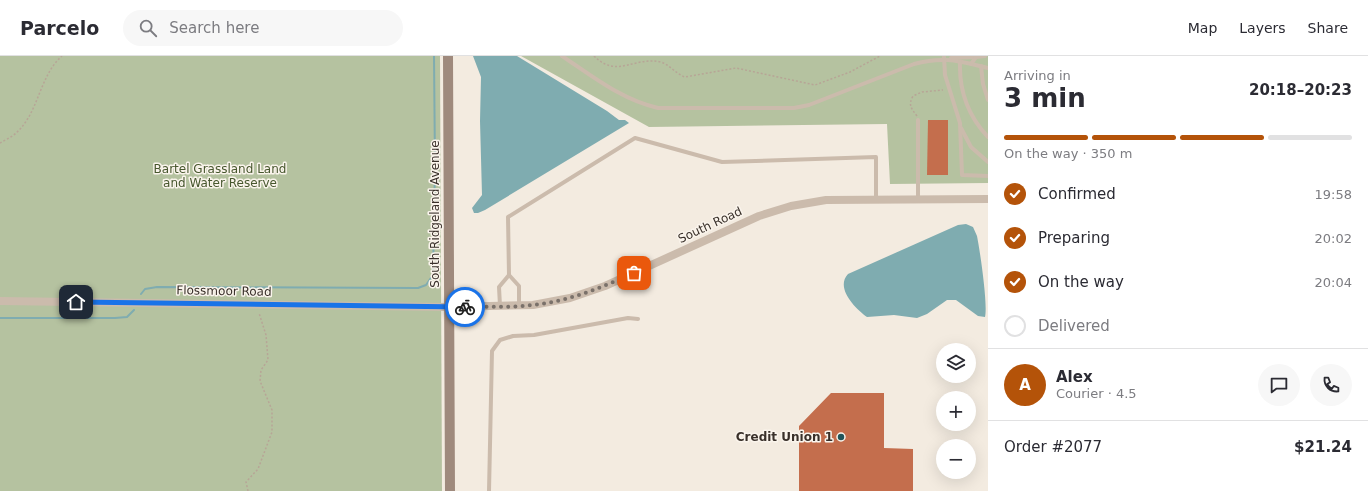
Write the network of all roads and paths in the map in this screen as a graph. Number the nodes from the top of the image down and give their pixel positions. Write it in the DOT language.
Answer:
graph roads {
  1 [pos="62,56"];
  2 [pos="448,56"];
  3 [pos="562,56"];
  4 [pos="594,56"];
  5 [pos="880,56"];
  6 [pos="985,56"];
  7 [pos="944,57"];
  8 [pos="976,57"];
  9 [pos="960,62"];
  10 [pos="971,64"];
  11 [pos="982,66"];
  12 [pos="988,68"];
  13 [pos="949,90"];
  14 [pos="988,100"];
  15 [pos="918,120"];
  16 [pos="960,124"];
  17 [pos="988,137"];
  18 [pos="0,143"];
  19 [pos="988,162"];
  20 [pos="988,176"];
  21 [pos="988,198"];
  22 [pos="918,199"];
  23 [pos="876,200"];
  24 [pos="509,275"];
  25 [pos="0,301"];
  26 [pos="256,303"];
  27 [pos="500,306"];
  28 [pos="519,306"];
  29 [pos="448,307"];
  30 [pos="638,319"];
  31 [pos="248,491"];
  32 [pos="450,491"];
  33 [pos="489,491"];
  1 -- 18 [label="path"];
  2 -- 29 [label="street, South Ridgeland Avenue"];
  3 -- 7 [label="lane"];
  4 -- 5 [label="path"];
  6 -- 8 [label="lane"];
  7 -- 8 [label="lane"];
  7 -- 9 [label="lane"];
  7 -- 13 [label="lane"];
  8 -- 10 [label="lane"];
  9 -- 10 [label="lane"];
  9 -- 17 [label="lane"];
  10 -- 11 [label="lane"];
  11 -- 12 [label="lane"];
  11 -- 14 [label="lane"];
  13 -- 15 [label="path"];
  13 -- 16 [label="lane"];
  15 -- 22 [label="lane"];
  16 -- 19 [label="lane"];
  16 -- 20 [label="lane"];
  21 -- 22 [label="street, South Road"];
  22 -- 23 [label="street, South Road"];
  23 -- 24 [label="lane"];
  23 -- 28 [label="street, South Road"];
  24 -- 27 [label="lane"];
  24 -- 28 [label="lane"];
  25 -- 26 [label="street, Flossmoor Road"];
  26 -- 29 [label="street, Flossmoor Road"];
  26 -- 31 [label="path"];
  27 -- 28 [label="street, South Road"];
  27 -- 29 [label="street, South Road"];
  29 -- 32 [label="street, South Ridgeland Avenue"];
  30 -- 33 [label="lane"];
}
